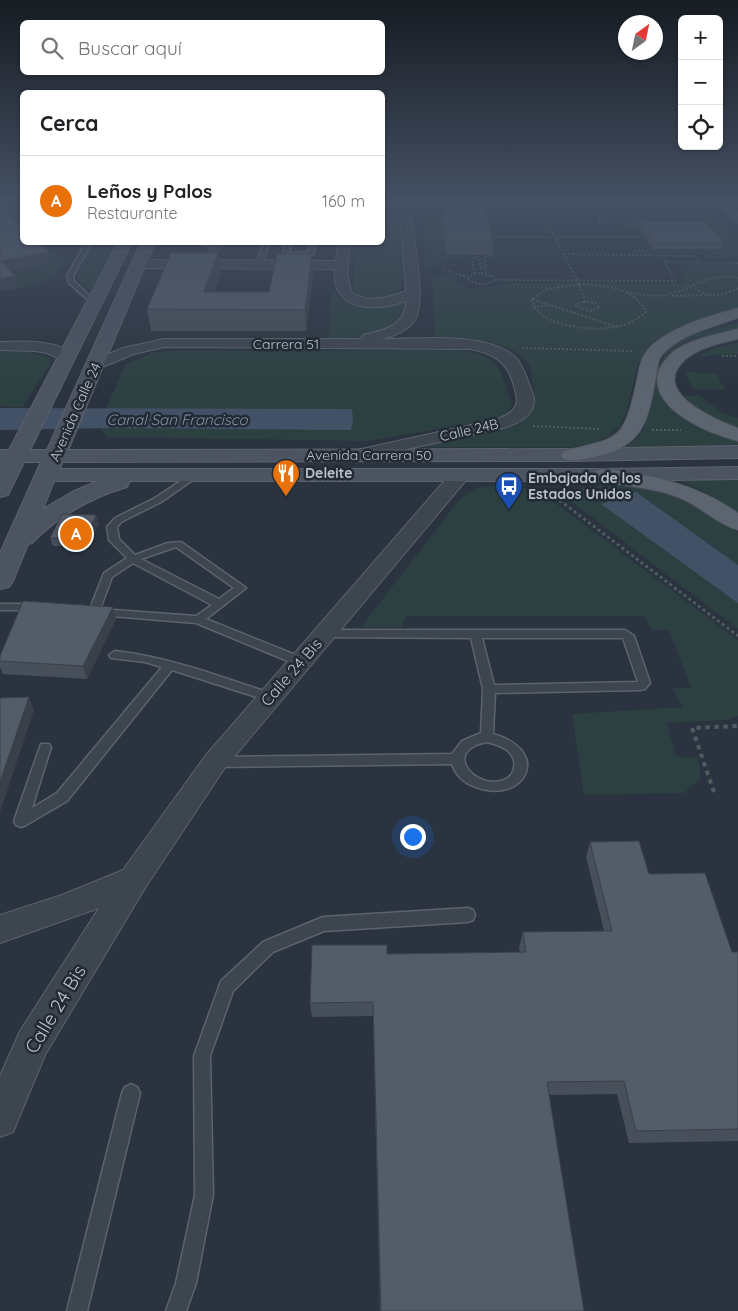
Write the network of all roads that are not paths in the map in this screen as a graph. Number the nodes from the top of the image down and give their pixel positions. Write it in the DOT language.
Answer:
graph roads {
  1 [pos="77,264"];
  2 [pos="114,264"];
  3 [pos="139,264"];
  4 [pos="334,264"];
  5 [pos="409,264"];
  6 [pos="342,265"];
  7 [pos="412,293"];
  8 [pos="94,303"];
  9 [pos="738,313"];
  10 [pos="738,317"];
  11 [pos="710,324"];
  12 [pos="738,334"];
  13 [pos="339,344"];
  14 [pos="0,346"];
  15 [pos="481,346"];
  16 [pos="67,357"];
  17 [pos="95,365"];
  18 [pos="66,432"];
  19 [pos="738,436"];
  20 [pos="12,448"];
  21 [pos="738,452"];
  22 [pos="129,454"];
  23 [pos="357,455"];
  24 [pos="571,455"];
  25 [pos="51,465"];
  26 [pos="738,473"];
  27 [pos="146,475"];
  28 [pos="194,475"];
  29 [pos="460,475"];
  30 [pos="604,475"];
  31 [pos="738,523"];
  32 [pos="14,549"];
  33 [pos="133,560"];
  34 [pos="0,581"];
  35 [pos="219,604"];
  36 [pos="0,607"];
  37 [pos="50,608"];
  38 [pos="198,620"];
  39 [pos="322,634"];
  40 [pos="476,634"];
  41 [pos="115,655"];
  42 [pos="299,661"];
  43 [pos="170,666"];
  44 [pos="489,689"];
  45 [pos="269,696"];
  46 [pos="487,737"];
  47 [pos="45,746"];
  48 [pos="457,759"];
  49 [pos="215,762"];
  50 [pos="134,878"];
  51 [pos="468,915"];
  52 [pos="0,929"];
  53 [pos="131,1093"];
  54 [pos="0,1119"];
  55 [pos="77,1311"];
  56 [pos="176,1311"];
  1 -- 8 [label="lane"];
  2 -- 8 [label="main road, Avenida Calle 24"];
  3 -- 17 [label="main road, Avenida Calle 24"];
  4 -- 6 [label="street"];
  5 -- 7 [label="street"];
  6 -- 7 [label="street"];
  7 -- 13 [label="street"];
  8 -- 16 [label="main road, Avenida Calle 24"];
  9 -- 11 [label="main road"];
  10 -- 11 [label="main road"];
  11 -- 24 [label="main road"];
  12 -- 19 [label="main road"];
  13 -- 15 [label="street, Carrera 51"];
  13 -- 17 [label="street, Carrera 51"];
  14 -- 16 [label="street"];
  15 -- 23 [label="street, Calle 24B"];
  16 -- 20 [label="main road, Avenida Calle 24"];
  17 -- 18 [label="main road, Avenida Calle 24"];
  18 -- 22 [label="main road"];
  18 -- 25 [label="main road, Avenida Calle 24"];
  20 -- 25 [label="main road, Avenida Carrera 50"];
  21 -- 24 [label="main road, Avenida Carrera 50"];
  22 -- 23 [label="main road, Avenida Carrera 50"];
  22 -- 25 [label="main road, Avenida Carrera 50"];
  23 -- 24 [label="main road, Avenida Carrera 50"];
  25 -- 27 [label="main road, Avenida Carrera 50"];
  25 -- 32 [label="main road, Avenida Calle 24"];
  26 -- 30 [label="main road, Avenida Carrera 50"];
  27 -- 28 [label="main road, Avenida Carrera 50"];
  27 -- 32 [label="main road"];
  28 -- 29 [label="main road, Avenida Carrera 50"];
  28 -- 33 [label="lane"];
  29 -- 30 [label="main road, Avenida Carrera 50"];
  29 -- 39 [label="street, Calle 24 Bis"];
  30 -- 31 [label="main road"];
  32 -- 34 [label="main road, Avenida Calle 24"];
  33 -- 35 [label="lane"];
  33 -- 35 [label="lane"];
  33 -- 38 [label="lane"];
  35 -- 38 [label="lane"];
  36 -- 37 [label="lane"];
  38 -- 42 [label="lane"];
  39 -- 40 [label="lane"];
  39 -- 42 [label="street, Calle 24 Bis"];
  40 -- 44 [label="lane"];
  40 -- 44 [label="lane"];
  41 -- 43 [label="lane"];
  42 -- 45 [label="street, Calle 24 Bis"];
  43 -- 45 [label="lane"];
  43 -- 47 [label="lane"];
  44 -- 46 [label="lane"];
  45 -- 49 [label="street, Calle 24 Bis"];
  46 -- 48 [label="lane"];
  46 -- 48 [label="lane"];
  48 -- 49 [label="lane"];
  49 -- 50 [label="street, Calle 24 Bis"];
  50 -- 52 [label="street"];
  50 -- 54 [label="street, Calle 24 Bis"];
  51 -- 56 [label="lane"];
  53 -- 55 [label="lane"];
}
